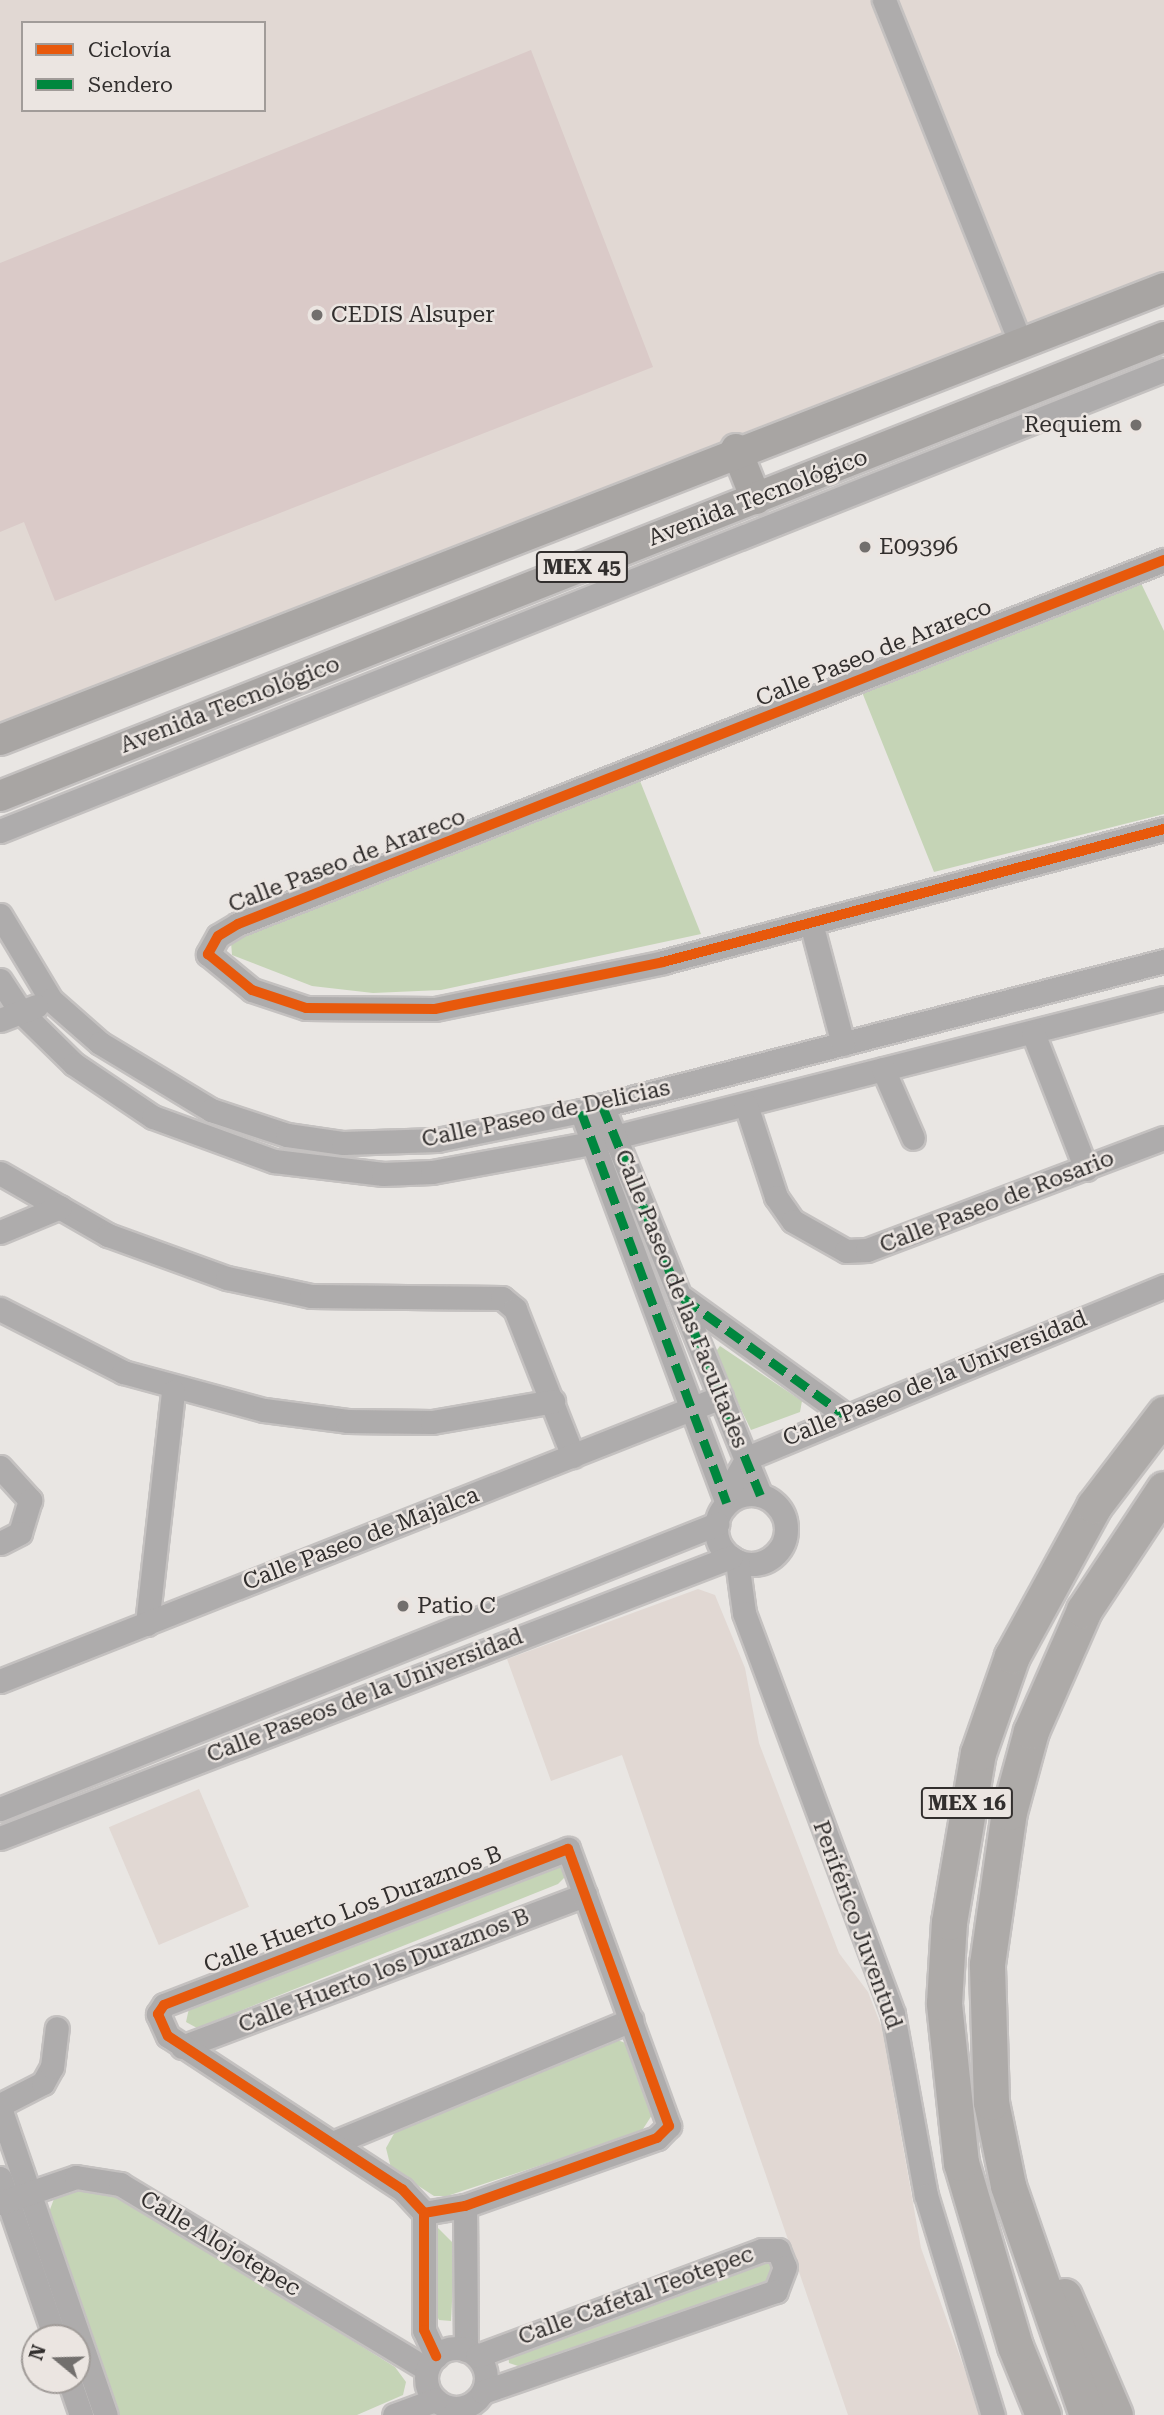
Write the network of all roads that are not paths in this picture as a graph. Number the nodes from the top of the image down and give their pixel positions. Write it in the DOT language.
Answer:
graph roads {
  1 [pos="884,0"];
  2 [pos="1164,288"];
  3 [pos="1164,337"];
  4 [pos="1019,340"];
  5 [pos="1164,370"];
  6 [pos="736,449"];
  7 [pos="756,499"];
  8 [pos="1162,566"];
  9 [pos="0,740"];
  10 [pos="0,796"];
  11 [pos="1164,829"];
  12 [pos="0,831"];
  13 [pos="0,915"];
  14 [pos="811,923"];
  15 [pos="1164,961"];
  16 [pos="0,980"];
  17 [pos="1164,998"];
  18 [pos="51,1000"];
  19 [pos="22,1012"];
  20 [pos="0,1020"];
  21 [pos="1032,1033"];
  22 [pos="843,1044"];
  23 [pos="884,1069"];
  24 [pos="746,1105"];
  25 [pos="591,1108"];
  26 [pos="614,1137"];
  27 [pos="913,1138"];
  28 [pos="1164,1138"];
  29 [pos="592,1143"];
  30 [pos="1086,1169"];
  31 [pos="0,1173"];
  32 [pos="60,1207"];
  33 [pos="0,1232"];
  34 [pos="1164,1286"];
  35 [pos="682,1298"];
  36 [pos="0,1309"];
  37 [pos="173,1391"];
  38 [pos="722,1397"];
  39 [pos="554,1401"];
  40 [pos="695,1408"];
  41 [pos="844,1413"];
  42 [pos="1164,1414"];
  43 [pos="573,1456"];
  44 [pos="747,1458"];
  45 [pos="0,1467"];
  46 [pos="1164,1489"];
  47 [pos="760,1494"];
  48 [pos="726,1500"];
  49 [pos="717,1524"];
  50 [pos="0,1543"];
  51 [pos="734,1559"];
  52 [pos="582,1578"];
  53 [pos="594,1607"];
  54 [pos="147,1624"];
  55 [pos="0,1681"];
  56 [pos="241,1712"];
  57 [pos="252,1738"];
  58 [pos="0,1810"];
  59 [pos="0,1838"];
  60 [pos="585,1895"];
  61 [pos="632,2020"];
  62 [pos="57,2028"];
  63 [pos="183,2047"];
  64 [pos="0,2106"];
  65 [pos="333,2143"];
  66 [pos="0,2178"];
  67 [pos="12,2199"];
  68 [pos="465,2206"];
  69 [pos="424,2213"];
  70 [pos="1029,2244"];
  71 [pos="51,2324"];
  72 [pos="472,2353"];
  73 [pos="431,2363"];
  74 [pos="74,2394"];
  75 [pos="483,2401"];
  76 [pos="447,2408"];
  77 [pos="81,2415"];
  78 [pos="106,2415"];
  79 [pos="394,2415"];
  80 [pos="993,2415"];
  81 [pos="1043,2415"];
  82 [pos="1087,2415"];
  83 [pos="1115,2415"];
  1 -- 4 [label="street"];
  2 -- 4 [label="main road, MEX 45"];
  3 -- 7 [label="main road, Avenida Tecnológico / MEX 45"];
  4 -- 6 [label="main road, MEX 45"];
  5 -- 12 [label="street"];
  6 -- 7 [label="main road"];
  6 -- 9 [label="main road, MEX 45"];
  7 -- 10 [label="main road, Avenida Tecnológico / MEX 45"];
  8 -- 14 [label="street, Calle Paseo de Arareco"];
  11 -- 14 [label="street, Calle Paseo de Arareco"];
  13 -- 18 [label="street, Calle Paseo de Delicias"];
  14 -- 22 [label="street"];
  15 -- 22 [label="street, Calle Paseo de Delicias"];
  16 -- 19 [label="street, Calle Paseo de Delicias"];
  17 -- 21 [label="street, Calle Paseo de Delicias"];
  18 -- 19 [label="street"];
  18 -- 25 [label="street, Calle Paseo de Delicias"];
  19 -- 20 [label="street"];
  19 -- 29 [label="street, Calle Paseo de Delicias"];
  21 -- 23 [label="street, Calle Paseo de Delicias"];
  21 -- 30 [label="street"];
  22 -- 25 [label="street, Calle Paseo de Delicias"];
  23 -- 24 [label="street, Calle Paseo de Delicias"];
  23 -- 27 [label="street"];
  24 -- 26 [label="street, Calle Paseo de Delicias"];
  24 -- 30 [label="street, Calle Paseo de Rosario"];
  25 -- 26 [label="street, Calle Paseo de las Facultades"];
  25 -- 29 [label="street, Calle Paseo de las Facultades"];
  26 -- 29 [label="street, Calle Paseo de Delicias"];
  26 -- 35 [label="street, Calle Paseo de las Facultades"];
  28 -- 30 [label="street, Calle Paseo de Rosario"];
  29 -- 40 [label="street, Calle Paseo de las Facultades"];
  31 -- 32 [label="street"];
  32 -- 33 [label="street"];
  32 -- 39 [label="street"];
  34 -- 41 [label="street, Calle Paseo de la Universidad"];
  35 -- 38 [label="street, Calle Paseo de las Facultades"];
  35 -- 41 [label="street"];
  36 -- 37 [label="street"];
  37 -- 39 [label="street"];
  37 -- 54 [label="street"];
  38 -- 40 [label="street, Calle Paseo de Majalca"];
  38 -- 44 [label="street, Calle Paseo de las Facultades"];
  39 -- 43 [label="street"];
  40 -- 43 [label="street, Calle Paseo de Majalca"];
  40 -- 48 [label="street, Calle Paseo de las Facultades"];
  41 -- 44 [label="street, Calle Paseo de la Universidad"];
  42 -- 81 [label="highway, MEX 16"];
  43 -- 54 [label="street, Calle Paseo de Majalca"];
  44 -- 47 [label="street, Calle Paseo de las Facultades"];
  44 -- 48 [label="street"];
  45 -- 50 [label="street"];
  46 -- 70 [label="highway, MEX 16"];
  47 -- 48 [label="street"];
  47 -- 51 [label="street"];
  48 -- 49 [label="street"];
  49 -- 51 [label="street"];
  49 -- 52 [label="street, Calle Paseos de la Universidad"];
  51 -- 53 [label="street, Calle Paseos de la Universidad"];
  51 -- 80 [label="street, Periférico Juventud"];
  52 -- 53 [label="street"];
  52 -- 56 [label="street, Calle Paseos de la Universidad"];
  53 -- 57 [label="street, Calle Paseos de la Universidad"];
  54 -- 55 [label="street, Calle Paseo de Majalca"];
  56 -- 57 [label="street"];
  56 -- 58 [label="street, Calle Paseos de la Universidad"];
  57 -- 59 [label="street, Calle Paseos de la Universidad"];
  60 -- 61 [label="street"];
  60 -- 63 [label="street, Calle Huerto los Duraznos B"];
  60 -- 63 [label="street, Calle Huerto Los Duraznos B"];
  61 -- 65 [label="street"];
  61 -- 68 [label="street"];
  62 -- 64 [label="street"];
  63 -- 65 [label="street"];
  64 -- 67 [label="street"];
  65 -- 69 [label="street"];
  66 -- 67 [label="street"];
  67 -- 71 [label="street"];
  67 -- 73 [label="street, Calle Alojotepec"];
  67 -- 78 [label="street"];
  68 -- 69 [label="street"];
  68 -- 72 [label="street"];
  69 -- 73 [label="street"];
  70 -- 82 [label="highway"];
  70 -- 83 [label="highway, MEX 16"];
  72 -- 73 [label="street"];
  72 -- 75 [label="street"];
  72 -- 75 [label="street, Calle Cafetal Teotepec"];
  73 -- 76 [label="street"];
  74 -- 77 [label="street"];
  75 -- 76 [label="street"];
  76 -- 79 [label="street"];
}
